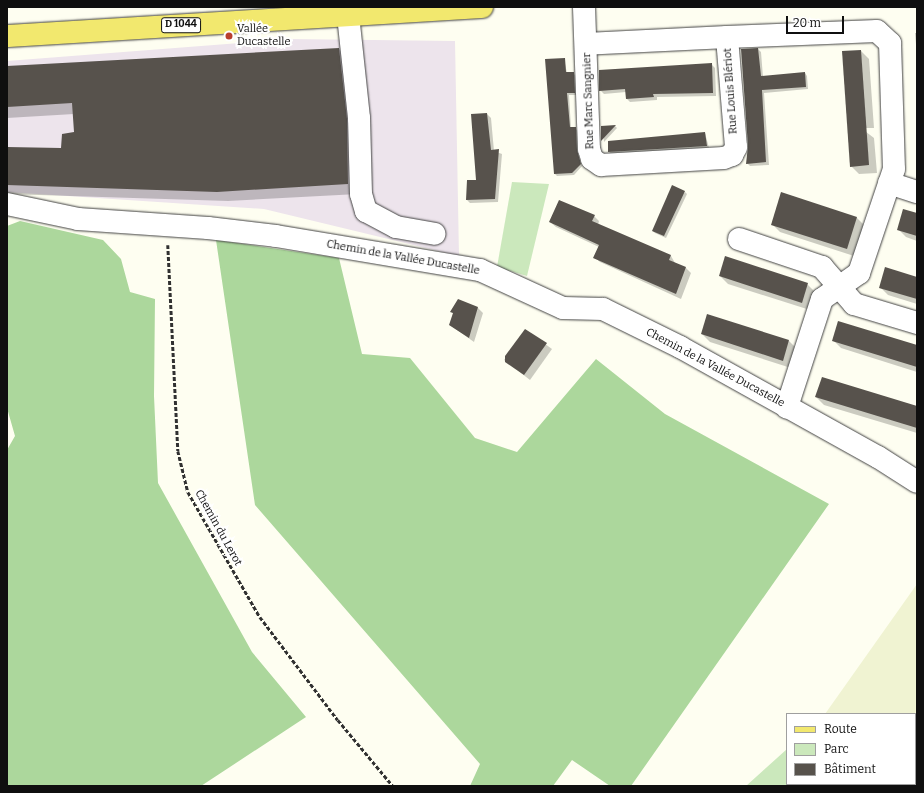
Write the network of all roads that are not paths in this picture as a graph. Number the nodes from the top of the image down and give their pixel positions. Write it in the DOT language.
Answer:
graph roads {
  1 [pos="482,7"];
  2 [pos="584,7"];
  3 [pos="303,12"];
  4 [pos="348,15"];
  5 [pos="7,36"];
  6 [pos="727,37"];
  7 [pos="586,44"];
  8 [pos="627,163"];
  9 [pos="889,183"];
  10 [pos="917,192"];
  11 [pos="7,204"];
  12 [pos="434,234"];
  13 [pos="739,240"];
  14 [pos="840,286"];
  15 [pos="917,323"];
  16 [pos="787,406"];
  17 [pos="917,482"];
  1 -- 4 [label="main road, D 1044"];
  2 -- 7 [label="street, Rue Marc Sangnier"];
  3 -- 4 [label="main road, D 1044"];
  3 -- 5 [label="main road, D 1044"];
  4 -- 12 [label="street"];
  6 -- 7 [label="street, Rue Louis Blériot"];
  6 -- 8 [label="street, Rue Louis Blériot"];
  6 -- 9 [label="street"];
  7 -- 8 [label="street, Rue Marc Sangnier"];
  9 -- 10 [label="street"];
  9 -- 14 [label="street"];
  11 -- 16 [label="street, Chemin de la Vallée Ducastelle"];
  13 -- 14 [label="street"];
  14 -- 15 [label="street"];
  14 -- 16 [label="street"];
  16 -- 17 [label="street, Chemin de la Vallée Ducastelle"];
}
